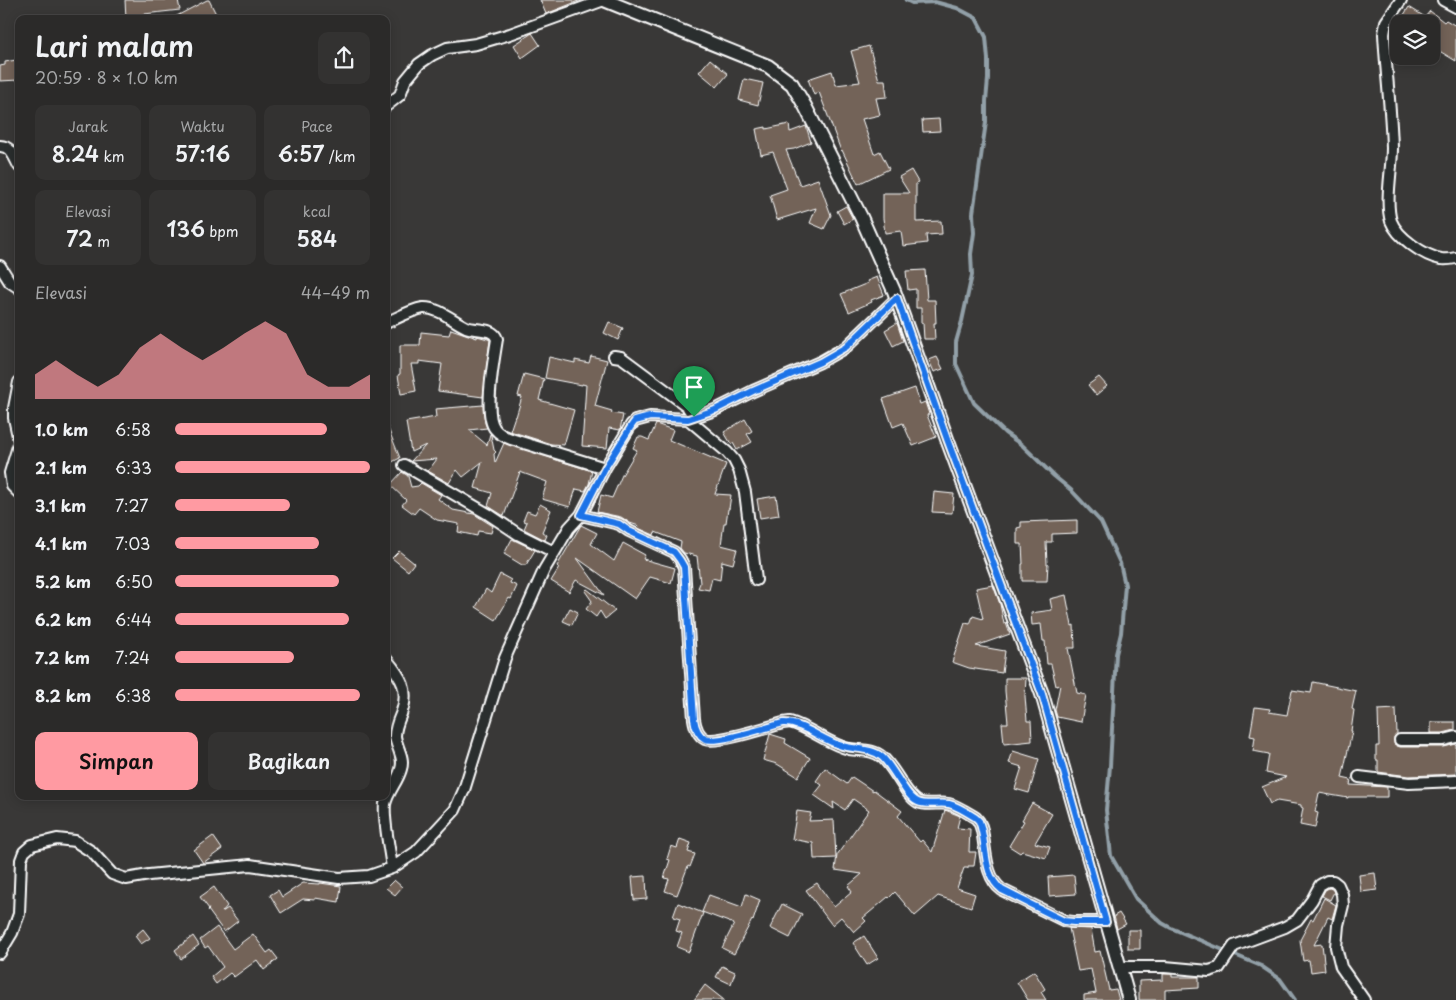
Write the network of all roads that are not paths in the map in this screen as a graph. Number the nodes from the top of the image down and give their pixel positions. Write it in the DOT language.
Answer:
graph roads {
  1 [pos="604,0"];
  2 [pos="1401,0"];
  3 [pos="1444,0"];
  4 [pos="1456,7"];
  5 [pos="390,103"];
  6 [pos="0,146"];
  7 [pos="15,159"];
  8 [pos="1456,258"];
  9 [pos="0,266"];
  10 [pos="15,285"];
  11 [pos="897,298"];
  12 [pos="390,321"];
  13 [pos="614,356"];
  14 [pos="15,403"];
  15 [pos="691,418"];
  16 [pos="15,423"];
  17 [pos="15,456"];
  18 [pos="404,465"];
  19 [pos="605,468"];
  20 [pos="15,489"];
  21 [pos="581,515"];
  22 [pos="554,552"];
  23 [pos="756,580"];
  24 [pos="390,665"];
  25 [pos="1456,738"];
  26 [pos="1400,740"];
  27 [pos="1359,777"];
  28 [pos="1456,781"];
  29 [pos="390,794"];
  30 [pos="387,800"];
  31 [pos="392,868"];
  32 [pos="1106,922"];
  33 [pos="0,953"];
  34 [pos="1119,967"];
  35 [pos="1129,1000"];
  36 [pos="1364,1000"];
  1 -- 5 [label="street"];
  1 -- 11 [label="street"];
  2 -- 8 [label="street"];
  3 -- 4 [label="street"];
  6 -- 7 [label="street"];
  9 -- 10 [label="street"];
  11 -- 15 [label="street"];
  11 -- 32 [label="street"];
  12 -- 19 [label="street"];
  13 -- 15 [label="street"];
  14 -- 16 [label="street"];
  15 -- 19 [label="street"];
  15 -- 23 [label="street"];
  17 -- 20 [label="street"];
  18 -- 22 [label="street"];
  19 -- 21 [label="street"];
  21 -- 22 [label="street"];
  21 -- 32 [label="street"];
  22 -- 31 [label="street"];
  24 -- 29 [label="street"];
  25 -- 26 [label="street"];
  27 -- 28 [label="street"];
  30 -- 31 [label="street"];
  31 -- 33 [label="street"];
  32 -- 34 [label="street"];
  34 -- 35 [label="street"];
  34 -- 36 [label="street"];
}
